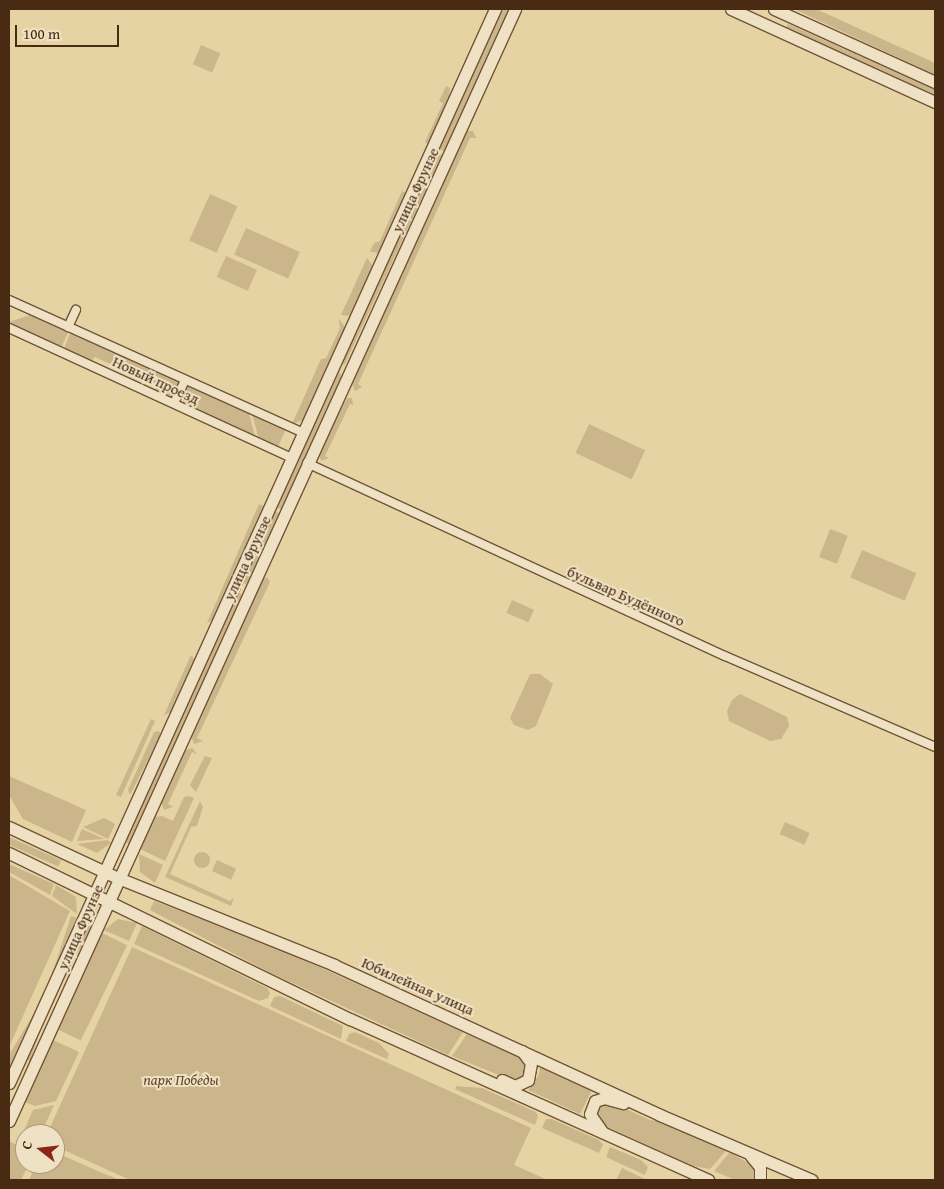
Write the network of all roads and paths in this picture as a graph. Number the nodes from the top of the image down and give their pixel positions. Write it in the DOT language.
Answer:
graph roads {
  1 [pos="494,9"];
  2 [pos="515,9"];
  3 [pos="731,9"];
  4 [pos="774,9"];
  5 [pos="935,82"];
  6 [pos="935,102"];
  7 [pos="9,300"];
  8 [pos="76,310"];
  9 [pos="68,327"];
  10 [pos="9,328"];
  11 [pos="333,367"];
  12 [pos="348,373"];
  13 [pos="185,380"];
  14 [pos="174,404"];
  15 [pos="303,433"];
  16 [pos="292,458"];
  17 [pos="307,463"];
  18 [pos="235,584"];
  19 [pos="249,591"];
  20 [pos="935,747"];
  21 [pos="9,828"];
  22 [pos="9,853"];
  23 [pos="105,871"];
  24 [pos="118,878"];
  25 [pos="95,892"];
  26 [pos="109,899"];
  27 [pos="520,1050"];
  28 [pos="462,1070"];
  29 [pos="9,1083"];
  30 [pos="660,1115"];
  31 [pos="9,1121"];
  32 [pos="603,1132"];
  33 [pos="747,1152"];
  34 [pos="708,1180"];
  35 [pos="760,1180"];
  36 [pos="812,1180"];
  1 -- 11 [label="main road, улица Фрунзе"];
  2 -- 12 [label="main road, улица Фрунзе"];
  3 -- 6 [label="main road"];
  4 -- 5 [label="main road"];
  7 -- 9 [label="street, Новый проезд"];
  8 -- 9 [label="street"];
  9 -- 13 [label="street, Новый проезд"];
  10 -- 14 [label="street, Новый проезд"];
  11 -- 12 [label="main road"];
  11 -- 15 [label="main road, улица Фрунзе"];
  12 -- 17 [label="main road, улица Фрунзе"];
  13 -- 14 [label="street"];
  13 -- 15 [label="street, Новый проезд"];
  14 -- 16 [label="street, Новый проезд"];
  15 -- 16 [label="main road, улица Фрунзе"];
  16 -- 18 [label="main road, улица Фрунзе"];
  17 -- 19 [label="main road, улица Фрунзе"];
  17 -- 20 [label="street, бульвар Будённого"];
  18 -- 19 [label="main road"];
  18 -- 23 [label="main road, улица Фрунзе"];
  19 -- 24 [label="main road, улица Фрунзе"];
  21 -- 23 [label="main road, Юбилейная улица"];
  22 -- 25 [label="main road"];
  23 -- 24 [label="main road, Юбилейная улица"];
  23 -- 25 [label="main road, улица Фрунзе"];
  24 -- 26 [label="main road, улица Фрунзе"];
  24 -- 27 [label="main road, Юбилейная улица"];
  25 -- 26 [label="main road"];
  25 -- 29 [label="main road, улица Фрунзе"];
  26 -- 28 [label="main road"];
  26 -- 31 [label="main road, улица Фрунзе"];
  27 -- 28 [label="main road"];
  27 -- 30 [label="main road, Юбилейная улица"];
  28 -- 32 [label="main road"];
  30 -- 32 [label="main road"];
  30 -- 33 [label="main road, Юбилейная улица"];
  32 -- 34 [label="main road"];
  33 -- 35 [label="main road"];
  33 -- 36 [label="main road, Юбилейная улица"];
}
